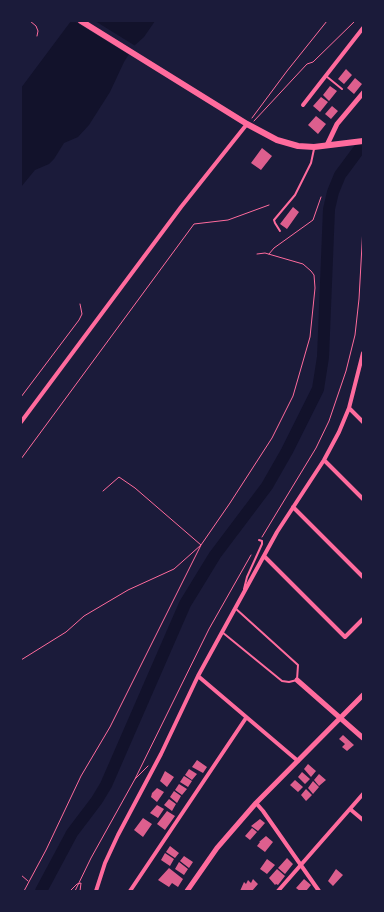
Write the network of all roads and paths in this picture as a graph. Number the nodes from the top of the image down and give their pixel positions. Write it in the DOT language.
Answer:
graph roads {
  1 [pos="30,21"];
  2 [pos="81,21"];
  3 [pos="328,21"];
  4 [pos="355,21"];
  5 [pos="363,28"];
  6 [pos="37,36"];
  7 [pos="325,76"];
  8 [pos="342,89"];
  9 [pos="363,93"];
  10 [pos="302,105"];
  11 [pos="250,122"];
  12 [pos="363,140"];
  13 [pos="328,145"];
  14 [pos="314,147"];
  15 [pos="321,198"];
  16 [pos="269,204"];
  17 [pos="363,227"];
  18 [pos="280,231"];
  19 [pos="257,254"];
  20 [pos="269,255"];
  21 [pos="80,304"];
  22 [pos="363,353"];
  23 [pos="21,397"];
  24 [pos="349,408"];
  25 [pos="21,422"];
  26 [pos="363,422"];
  27 [pos="21,459"];
  28 [pos="324,460"];
  29 [pos="104,491"];
  30 [pos="363,499"];
  31 [pos="293,507"];
  32 [pos="260,540"];
  33 [pos="201,545"];
  34 [pos="264,556"];
  35 [pos="363,577"];
  36 [pos="242,594"];
  37 [pos="235,608"];
  38 [pos="363,619"];
  39 [pos="222,632"];
  40 [pos="21,660"];
  41 [pos="198,676"];
  42 [pos="296,680"];
  43 [pos="363,695"];
  44 [pos="246,718"];
  45 [pos="340,718"];
  46 [pos="363,738"];
  47 [pos="298,761"];
  48 [pos="150,764"];
  49 [pos="135,780"];
  50 [pos="363,794"];
  51 [pos="256,803"];
  52 [pos="350,809"];
  53 [pos="363,820"];
  54 [pos="300,865"];
  55 [pos="21,875"];
  56 [pos="29,882"];
  57 [pos="81,883"];
  58 [pos="24,891"];
  59 [pos="70,891"];
  60 [pos="76,891"];
  61 [pos="80,891"];
  62 [pos="96,891"];
  63 [pos="130,891"];
  64 [pos="187,891"];
  65 [pos="278,891"];
  66 [pos="319,891"];
  1 -- 6 [label="path"];
  2 -- 11 [label="main road"];
  3 -- 11 [label="path"];
  4 -- 11 [label="path"];
  5 -- 7 [label="street"];
  7 -- 8 [label="lane"];
  7 -- 10 [label="street"];
  9 -- 13 [label="street"];
  11 -- 14 [label="main road"];
  11 -- 25 [label="street"];
  12 -- 13 [label="main road"];
  13 -- 14 [label="main road"];
  14 -- 18 [label="lane"];
  15 -- 20 [label="path"];
  16 -- 27 [label="path"];
  17 -- 32 [label="path"];
  19 -- 20 [label="path"];
  20 -- 33 [label="path"];
  21 -- 23 [label="path"];
  22 -- 24 [label="street"];
  24 -- 26 [label="street"];
  24 -- 28 [label="street"];
  28 -- 30 [label="street"];
  28 -- 31 [label="street"];
  29 -- 33 [label="path"];
  31 -- 34 [label="street"];
  31 -- 35 [label="street"];
  32 -- 36 [label="lane"];
  32 -- 49 [label="path"];
  33 -- 40 [label="path"];
  33 -- 56 [label="path"];
  34 -- 36 [label="street"];
  34 -- 38 [label="street"];
  36 -- 37 [label="street"];
  37 -- 39 [label="street"];
  37 -- 42 [label="lane"];
  39 -- 41 [label="street"];
  39 -- 42 [label="lane"];
  41 -- 44 [label="street"];
  41 -- 62 [label="street"];
  42 -- 45 [label="street"];
  43 -- 45 [label="street"];
  44 -- 47 [label="street"];
  44 -- 63 [label="street"];
  45 -- 46 [label="street"];
  45 -- 47 [label="street"];
  47 -- 51 [label="street"];
  48 -- 49 [label="path"];
  49 -- 57 [label="path"];
  50 -- 52 [label="street"];
  51 -- 54 [label="street"];
  51 -- 64 [label="street"];
  52 -- 53 [label="street"];
  52 -- 54 [label="street"];
  54 -- 65 [label="street"];
  54 -- 66 [label="street"];
  55 -- 56 [label="path"];
  56 -- 58 [label="path"];
  57 -- 59 [label="path"];
  57 -- 60 [label="path"];
  57 -- 61 [label="path"];
}
